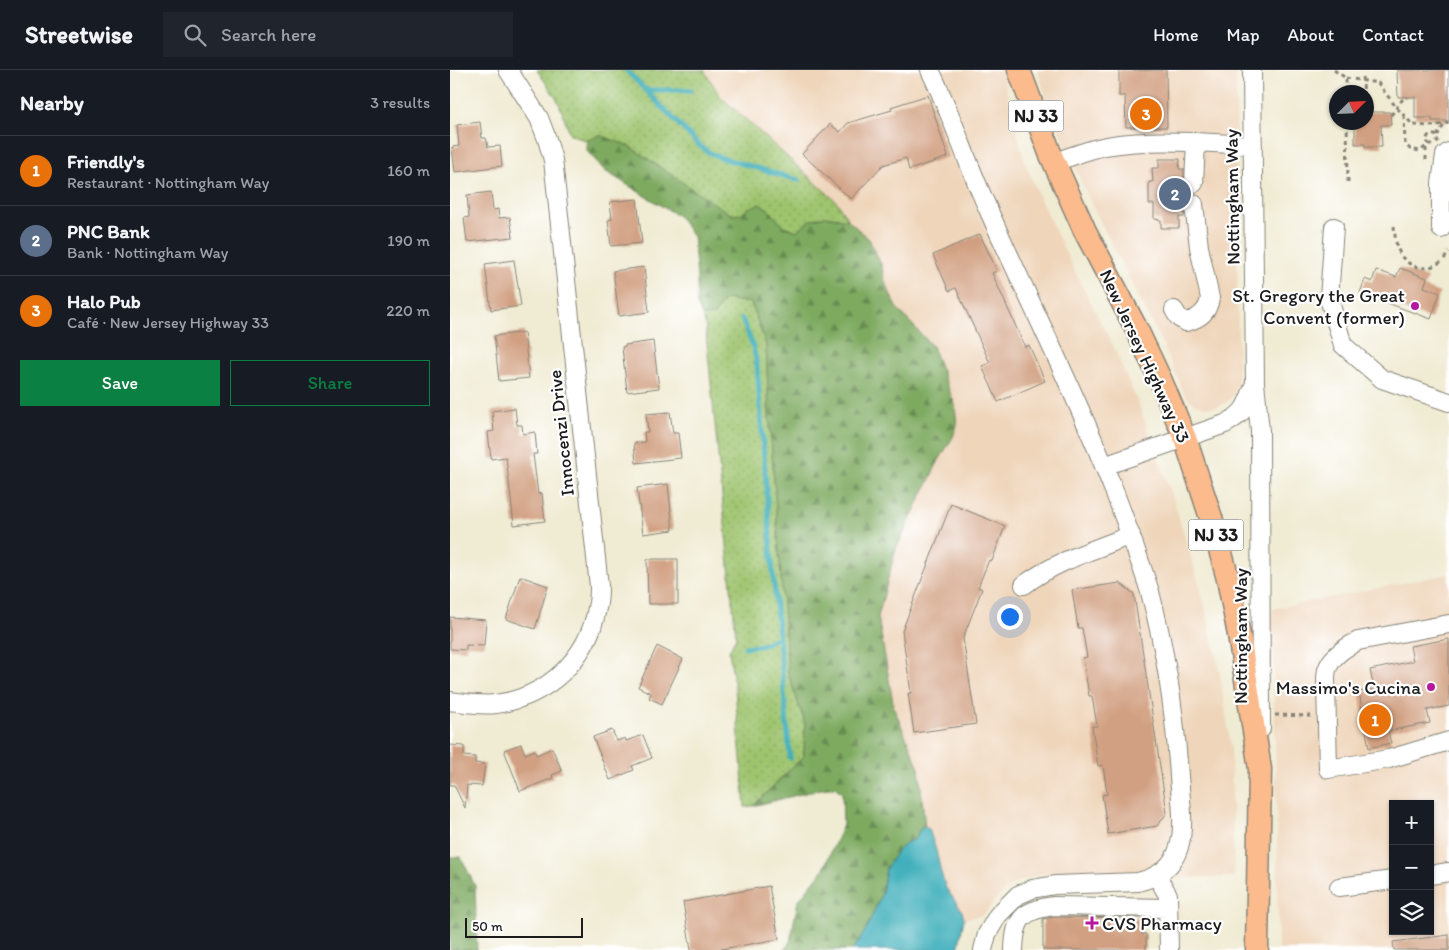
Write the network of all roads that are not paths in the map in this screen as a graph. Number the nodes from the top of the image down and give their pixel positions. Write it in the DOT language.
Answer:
graph roads {
  1 [pos="508,70"];
  2 [pos="930,70"];
  3 [pos="1019,70"];
  4 [pos="1252,70"];
  5 [pos="1196,142"];
  6 [pos="1253,145"];
  7 [pos="1449,152"];
  8 [pos="1054,162"];
  9 [pos="1194,183"];
  10 [pos="1194,204"];
  11 [pos="1334,227"];
  12 [pos="1441,228"];
  13 [pos="1174,310"];
  14 [pos="1255,383"];
  15 [pos="1449,402"];
  16 [pos="1185,438"];
  17 [pos="1104,466"];
  18 [pos="1131,535"];
  19 [pos="1024,585"];
  20 [pos="1449,624"];
  21 [pos="450,701"];
  22 [pos="1449,741"];
  23 [pos="1260,769"];
  24 [pos="1449,872"];
  25 [pos="1434,874"];
  26 [pos="1156,875"];
  27 [pos="1389,881"];
  28 [pos="1339,887"];
  29 [pos="1168,908"];
  30 [pos="983,950"];
  31 [pos="1014,950"];
  32 [pos="1169,950"];
  33 [pos="1257,950"];
  1 -- 21 [label="street, Innocenzi Drive"];
  2 -- 17 [label="street"];
  3 -- 8 [label="main road, New Jersey Highway 33 / NJ 33"];
  4 -- 6 [label="street, Nottingham Way"];
  5 -- 6 [label="street"];
  5 -- 8 [label="street"];
  5 -- 9 [label="street"];
  6 -- 14 [label="street, Nottingham Way"];
  7 -- 12 [label="street"];
  8 -- 16 [label="main road, New Jersey Highway 33 / NJ 33"];
  10 -- 13 [label="street"];
  11 -- 15 [label="street"];
  14 -- 16 [label="street, Nottingham Way"];
  14 -- 23 [label="street, Nottingham Way"];
  16 -- 17 [label="street, Nottingham Way"];
  16 -- 23 [label="main road, New Jersey Highway 33 / NJ 33"];
  17 -- 18 [label="street"];
  18 -- 19 [label="street"];
  18 -- 26 [label="street"];
  20 -- 22 [label="street"];
  23 -- 33 [label="main road, New Jersey Highway 33 / NJ 33"];
  24 -- 25 [label="street"];
  26 -- 29 [label="street"];
  26 -- 30 [label="street"];
  27 -- 28 [label="street"];
  29 -- 31 [label="street"];
  29 -- 32 [label="street"];
}
